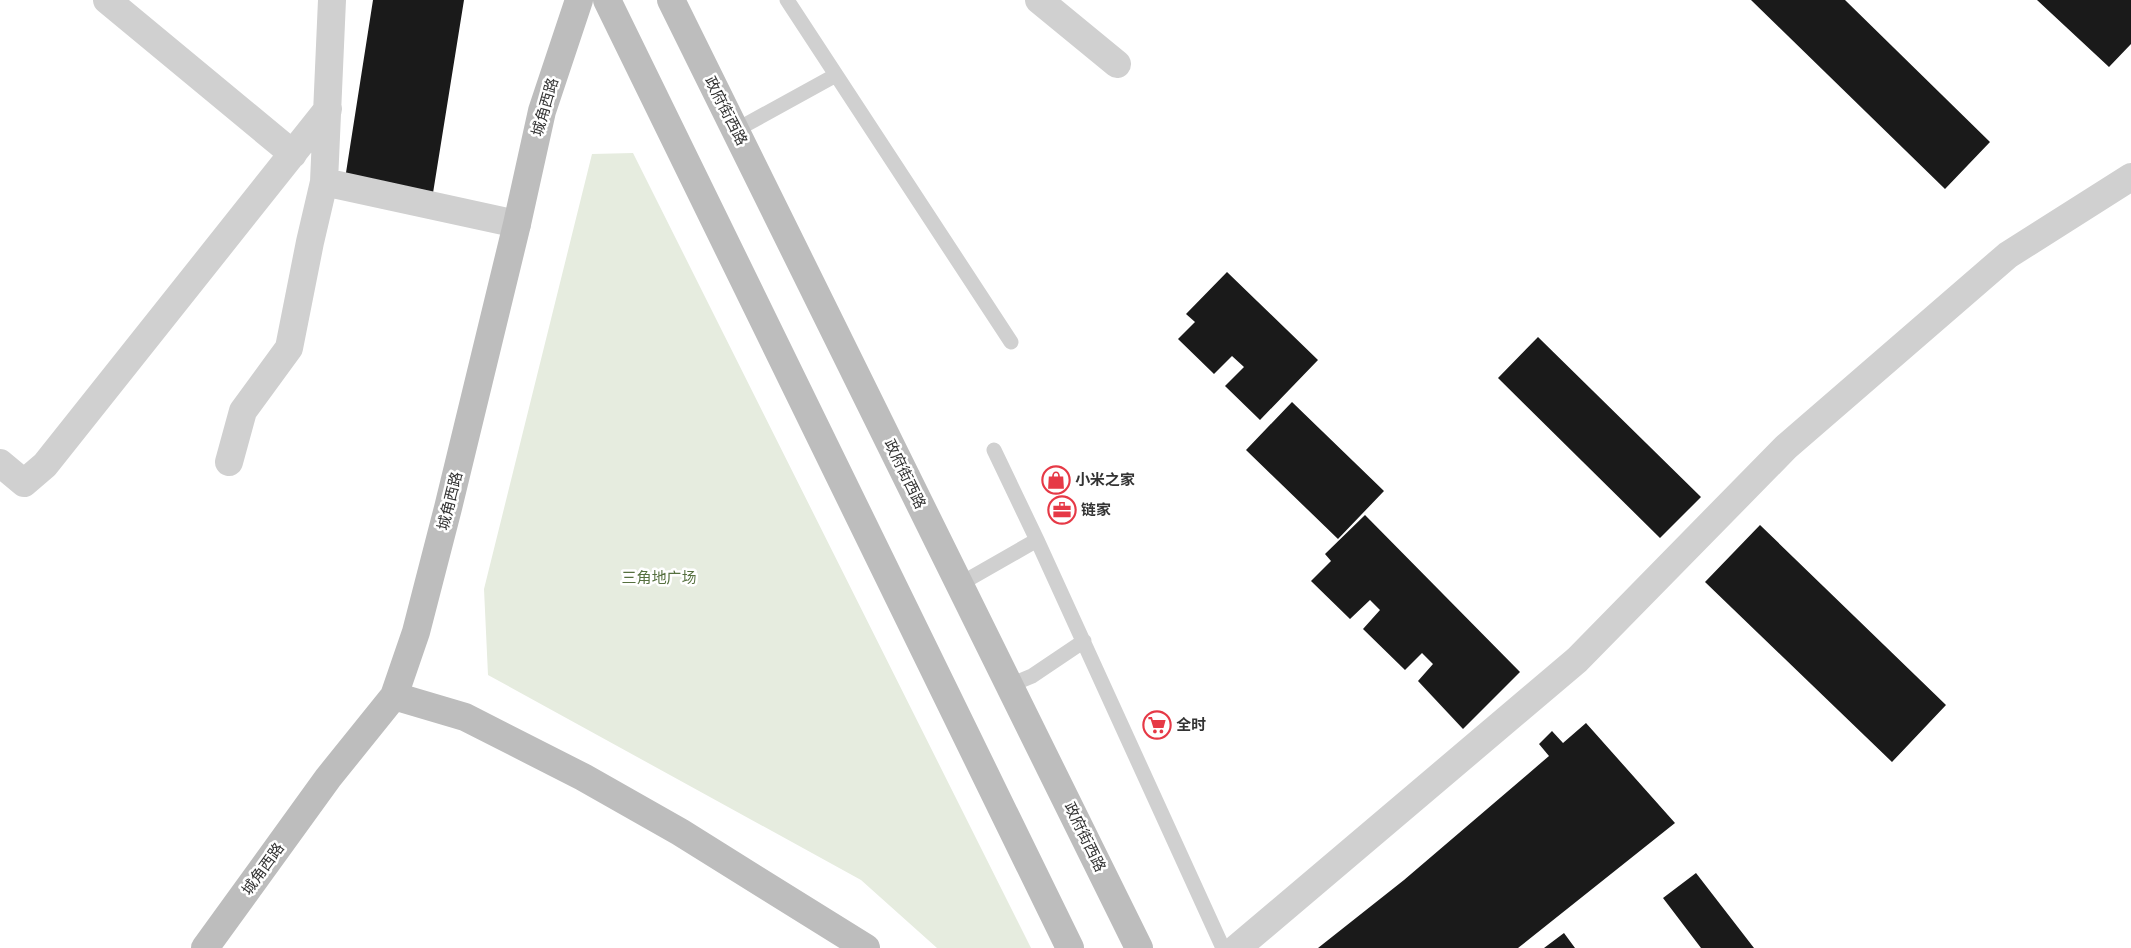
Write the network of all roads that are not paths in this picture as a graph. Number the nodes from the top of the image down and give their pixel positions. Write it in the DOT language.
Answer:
graph roads {
  1 [pos="107,0"];
  2 [pos="332,0"];
  3 [pos="579,0"];
  4 [pos="607,0"];
  5 [pos="671,0"];
  6 [pos="787,0"];
  7 [pos="1039,0"];
  8 [pos="1117,64"];
  9 [pos="836,75"];
  10 [pos="328,110"];
  11 [pos="736,130"];
  12 [pos="293,154"];
  13 [pos="2131,177"];
  14 [pos="324,182"];
  15 [pos="517,224"];
  16 [pos="1011,342"];
  17 [pos="994,450"];
  18 [pos="229,462"];
  19 [pos="0,463"];
  20 [pos="1037,540"];
  21 [pos="960,584"];
  22 [pos="1084,642"];
  23 [pos="1010,685"];
  24 [pos="394,696"];
  25 [pos="205,948"];
  26 [pos="866,948"];
  27 [pos="1070,948"];
  28 [pos="1139,948"];
  29 [pos="1223,948"];
  30 [pos="1237,948"];
  1 -- 12 [label="street"];
  2 -- 10 [label="street"];
  3 -- 15 [label="main road, 城角西路"];
  4 -- 27 [label="main road"];
  5 -- 11 [label="main road, 政府街西路"];
  6 -- 9 [label="lane"];
  7 -- 8 [label="street"];
  9 -- 11 [label="lane"];
  9 -- 16 [label="lane"];
  10 -- 12 [label="street"];
  10 -- 14 [label="street"];
  11 -- 21 [label="main road, 政府街西路"];
  12 -- 19 [label="street"];
  13 -- 30 [label="street"];
  14 -- 15 [label="street"];
  14 -- 18 [label="street"];
  15 -- 24 [label="main road, 城角西路"];
  17 -- 20 [label="lane"];
  20 -- 21 [label="lane"];
  20 -- 22 [label="lane"];
  21 -- 23 [label="main road, 政府街西路"];
  22 -- 23 [label="lane"];
  22 -- 29 [label="lane"];
  23 -- 28 [label="main road, 政府街西路"];
  24 -- 25 [label="main road, 城角西路"];
  24 -- 26 [label="main road"];
}
